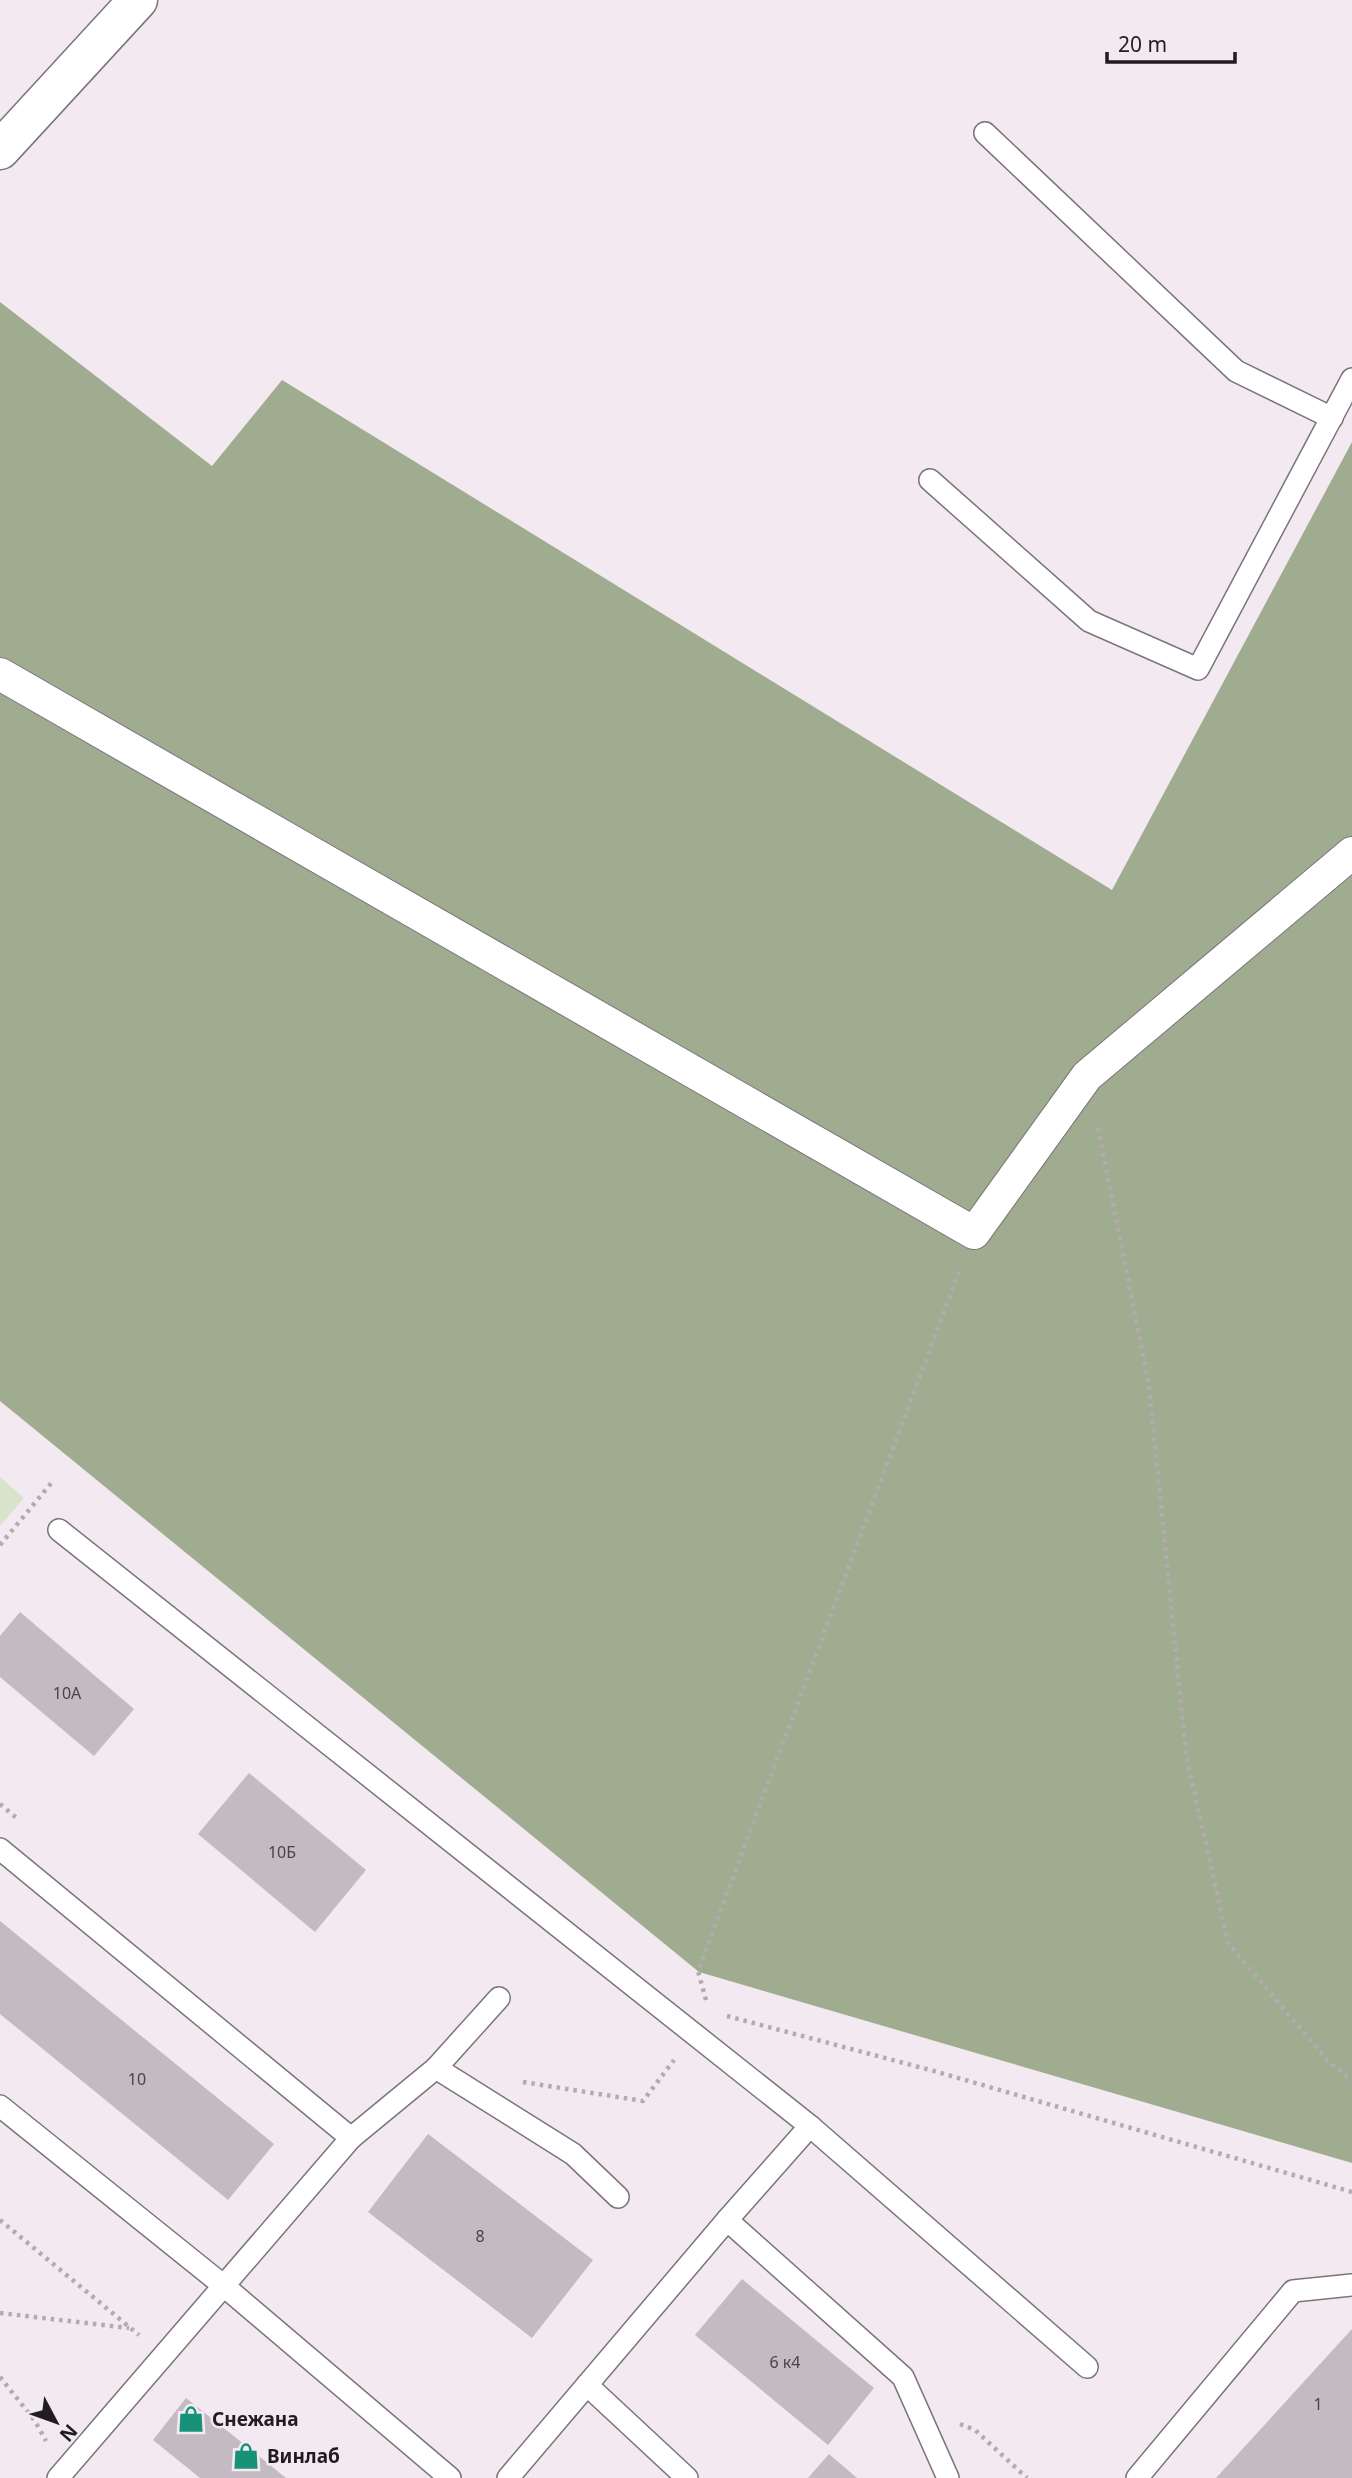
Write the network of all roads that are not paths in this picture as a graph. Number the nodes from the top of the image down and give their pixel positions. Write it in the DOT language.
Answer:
graph roads {
  1 [pos="138,0"];
  2 [pos="985,133"];
  3 [pos="0,150"];
  4 [pos="1352,379"];
  5 [pos="1332,418"];
  6 [pos="930,480"];
  7 [pos="0,674"];
  8 [pos="1352,853"];
  9 [pos="60,1530"];
  10 [pos="0,1849"];
  11 [pos="499,1998"];
  12 [pos="436,2068"];
  13 [pos="0,2106"];
  14 [pos="810,2126"];
  15 [pos="351,2138"];
  16 [pos="618,2197"];
  17 [pos="727,2220"];
  18 [pos="1352,2285"];
  19 [pos="223,2286"];
  20 [pos="1087,2367"];
  21 [pos="587,2385"];
  22 [pos="61,2475"];
  23 [pos="450,2478"];
  24 [pos="508,2478"];
  25 [pos="687,2478"];
  26 [pos="948,2478"];
  27 [pos="1137,2478"];
  1 -- 3 [label="street"];
  2 -- 5 [label="lane"];
  4 -- 5 [label="lane"];
  5 -- 6 [label="lane"];
  7 -- 8 [label="street"];
  9 -- 14 [label="lane"];
  10 -- 15 [label="lane"];
  11 -- 12 [label="lane"];
  12 -- 15 [label="lane"];
  12 -- 16 [label="lane"];
  13 -- 19 [label="lane"];
  14 -- 17 [label="lane"];
  14 -- 20 [label="lane"];
  15 -- 19 [label="lane"];
  17 -- 21 [label="lane"];
  17 -- 26 [label="lane"];
  18 -- 27 [label="lane"];
  19 -- 22 [label="lane"];
  19 -- 23 [label="lane"];
  21 -- 24 [label="lane"];
  21 -- 25 [label="lane"];
}
